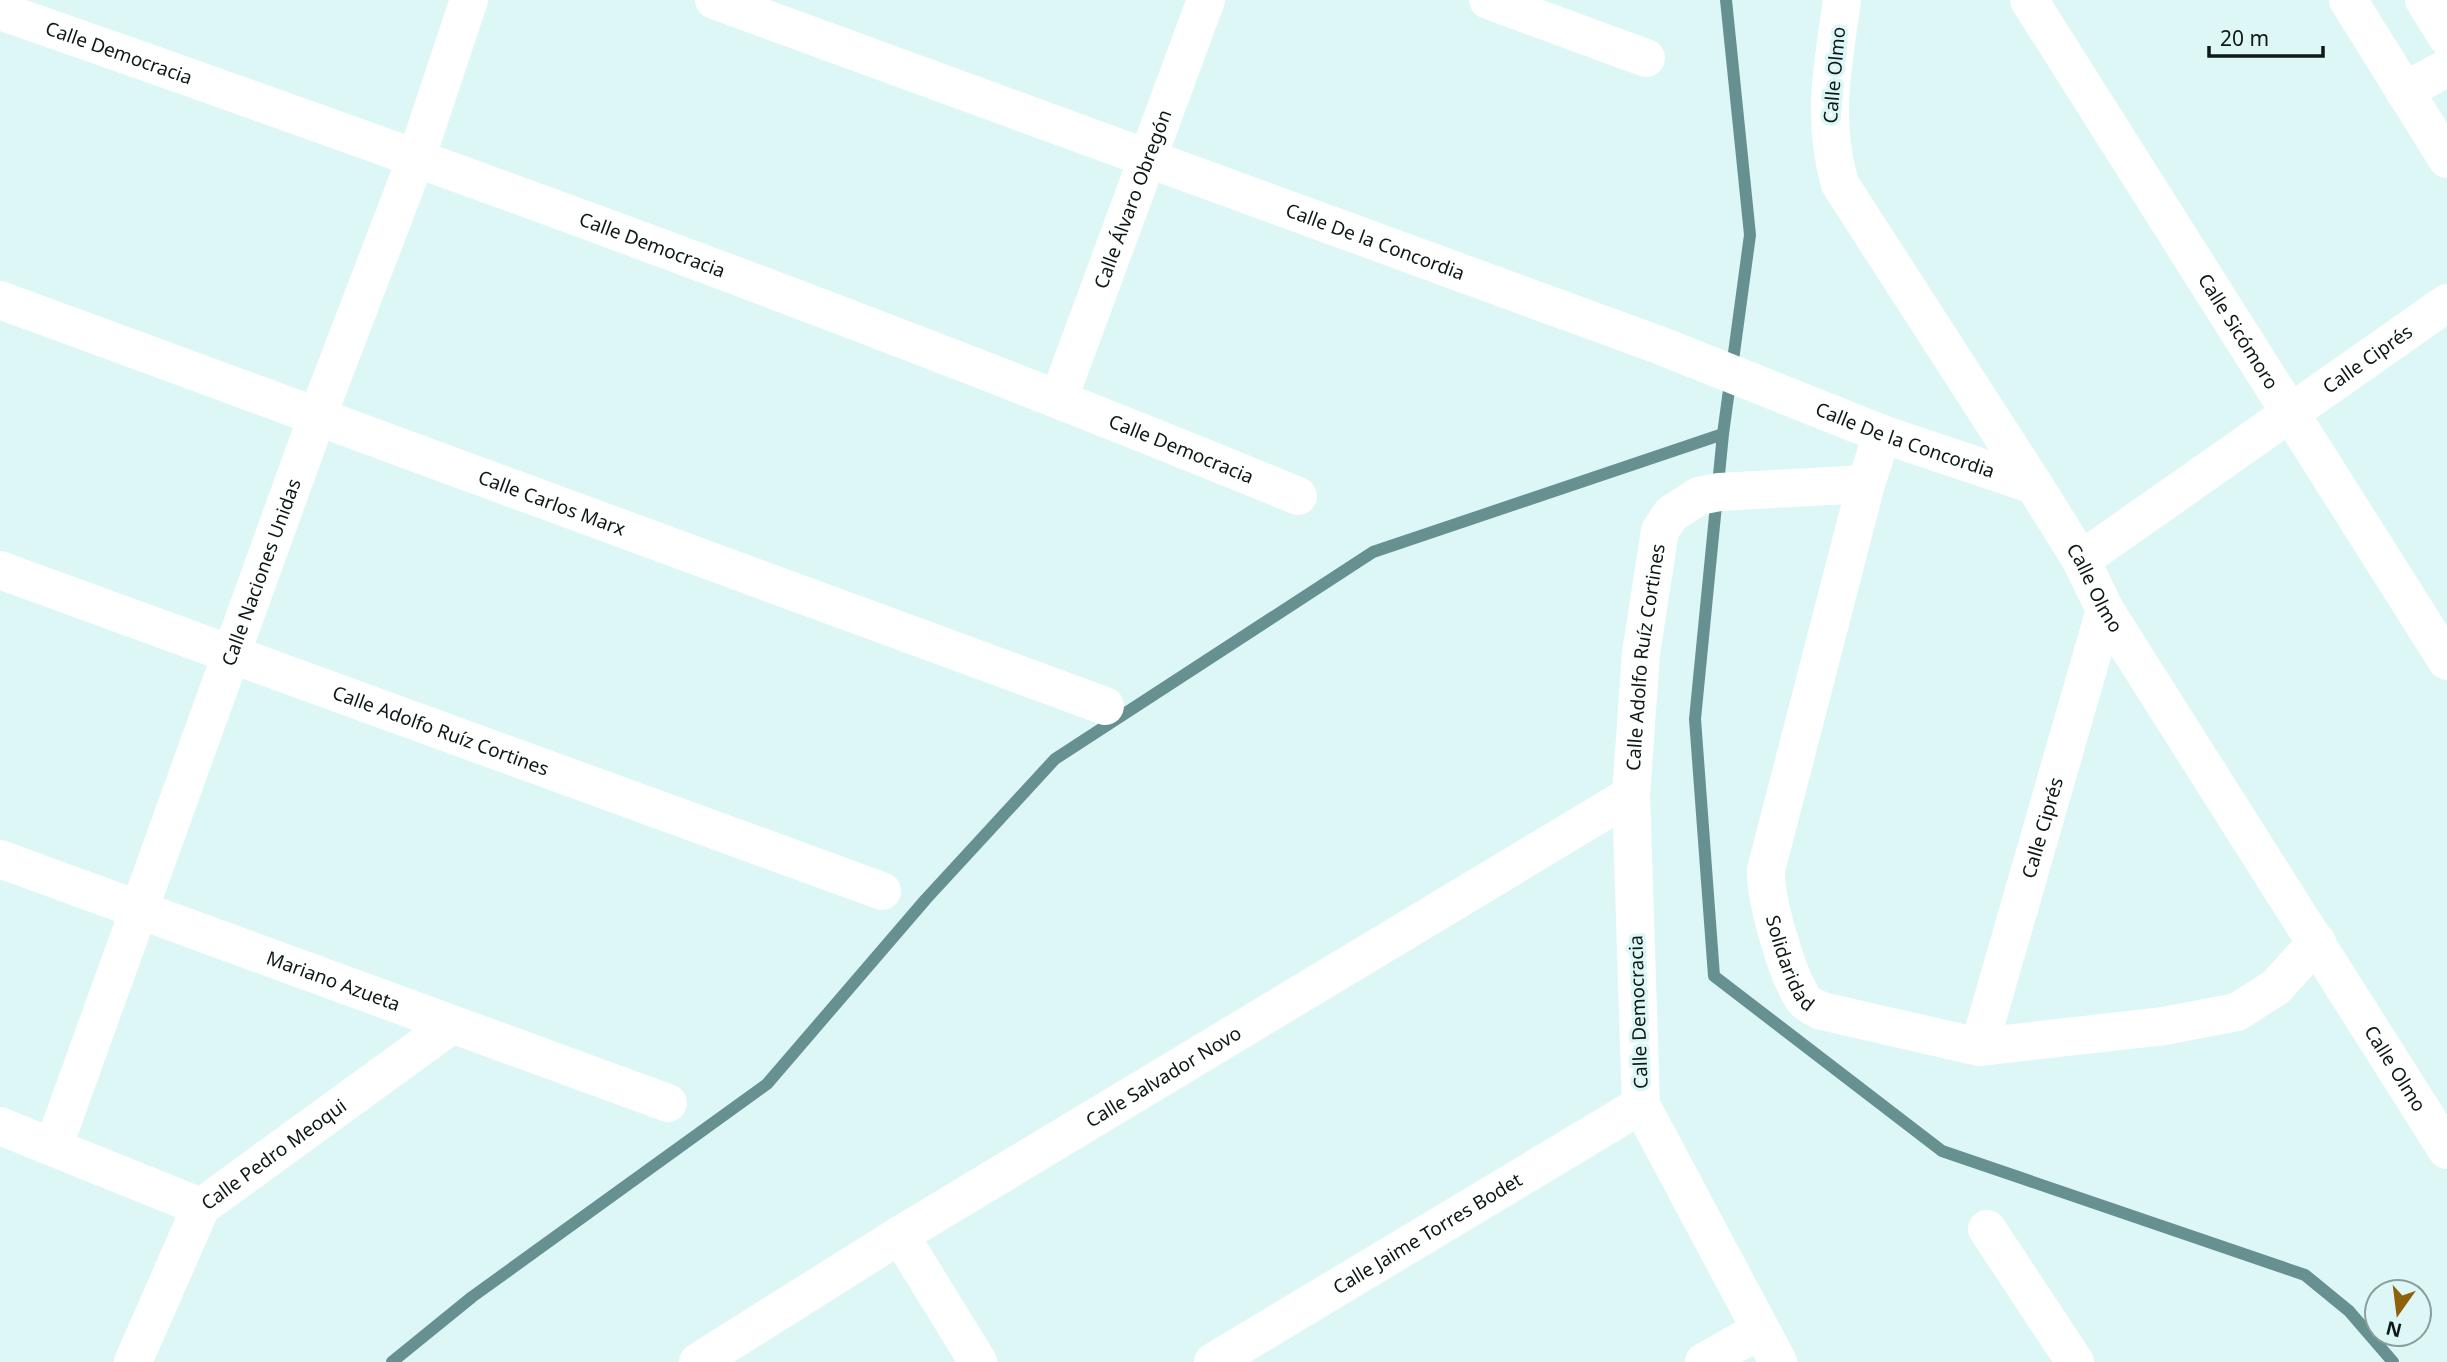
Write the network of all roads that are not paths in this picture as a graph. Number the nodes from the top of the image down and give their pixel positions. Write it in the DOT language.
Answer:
graph roads {
  1 [pos="469,0"];
  2 [pos="714,0"];
  3 [pos="1206,0"];
  4 [pos="1488,0"];
  5 [pos="1842,0"];
  6 [pos="2029,0"];
  7 [pos="2348,0"];
  8 [pos="2424,0"];
  9 [pos="0,11"];
  10 [pos="2447,37"];
  11 [pos="1646,58"];
  12 [pos="2447,68"];
  13 [pos="2404,91"];
  14 [pos="417,156"];
  15 [pos="1148,159"];
  16 [pos="2447,159"];
  17 [pos="0,300"];
  18 [pos="2447,303"];
  19 [pos="1059,398"];
  20 [pos="2293,414"];
  21 [pos="317,417"];
  22 [pos="1882,434"];
  23 [pos="1866,484"];
  24 [pos="2034,485"];
  25 [pos="1298,496"];
  26 [pos="2081,560"];
  27 [pos="0,570"];
  28 [pos="2105,610"];
  29 [pos="231,654"];
  30 [pos="2447,662"];
  31 [pos="1105,706"];
  32 [pos="1631,795"];
  33 [pos="0,859"];
  34 [pos="882,891"];
  35 [pos="139,909"];
  36 [pos="2316,942"];
  37 [pos="450,1026"];
  38 [pos="1979,1047"];
  39 [pos="668,1104"];
  40 [pos="1641,1105"];
  41 [pos="0,1125"];
  42 [pos="54,1145"];
  43 [pos="2447,1150"];
  44 [pos="201,1207"];
  45 [pos="1987,1229"];
  46 [pos="900,1235"];
  47 [pos="1769,1346"];
  48 [pos="133,1362"];
  49 [pos="698,1362"];
  50 [pos="978,1362"];
  51 [pos="1213,1362"];
  52 [pos="1704,1362"];
  53 [pos="2075,1362"];
  1 -- 14 [label="street, Calle Naciones Unidas"];
  2 -- 15 [label="street, Calle De la Concordia"];
  3 -- 15 [label="street, Calle Álvaro Obregón"];
  4 -- 11 [label="street"];
  5 -- 24 [label="street, Calle Olmo"];
  6 -- 20 [label="street, Calle Sicómoro"];
  7 -- 13 [label="street"];
  8 -- 10 [label="street"];
  9 -- 14 [label="street, Calle Democracia"];
  12 -- 13 [label="street"];
  13 -- 16 [label="street"];
  14 -- 19 [label="street, Calle Democracia"];
  14 -- 21 [label="street, Calle Naciones Unidas"];
  15 -- 19 [label="street, Calle Álvaro Obregón"];
  15 -- 22 [label="street, Calle De la Concordia"];
  17 -- 21 [label="street, Calle Carlos Marx"];
  18 -- 20 [label="street, Calle Ciprés"];
  19 -- 25 [label="street, Calle Democracia"];
  20 -- 26 [label="street, Calle Ciprés"];
  20 -- 30 [label="street, Calle Sicómoro"];
  21 -- 29 [label="street, Calle Naciones Unidas"];
  21 -- 31 [label="street, Calle Carlos Marx"];
  22 -- 23 [label="street, Solidaridad"];
  22 -- 24 [label="street, Calle De la Concordia"];
  23 -- 32 [label="street, Calle Adolfo Ruíz Cortines"];
  23 -- 38 [label="street, Solidaridad"];
  24 -- 26 [label="street, Calle Olmo"];
  26 -- 28 [label="street, Calle Olmo"];
  27 -- 29 [label="street, Calle Adolfo Ruíz Cortines"];
  28 -- 36 [label="street, Calle Olmo"];
  28 -- 38 [label="street, Calle Ciprés"];
  29 -- 34 [label="street, Calle Adolfo Ruíz Cortines"];
  29 -- 35 [label="street, Calle Naciones Unidas"];
  32 -- 40 [label="street, Calle Democracia"];
  32 -- 46 [label="street, Calle Salvador Novo"];
  33 -- 35 [label="street, Mariano Azueta"];
  35 -- 37 [label="street, Mariano Azueta"];
  35 -- 42 [label="street, Calle Naciones Unidas"];
  36 -- 38 [label="street, Solidaridad"];
  36 -- 43 [label="street, Calle Olmo"];
  37 -- 39 [label="street, Mariano Azueta"];
  37 -- 44 [label="street, Calle Pedro Meoqui"];
  40 -- 47 [label="street, Calle Democracia"];
  40 -- 51 [label="street, Calle Jaime Torres Bodet"];
  41 -- 42 [label="street"];
  42 -- 44 [label="street"];
  44 -- 48 [label="street, Calle Pedro Meoqui"];
  45 -- 53 [label="street"];
  46 -- 49 [label="street, Calle Salvador Novo"];
  46 -- 50 [label="street"];
  47 -- 52 [label="street"];
}
